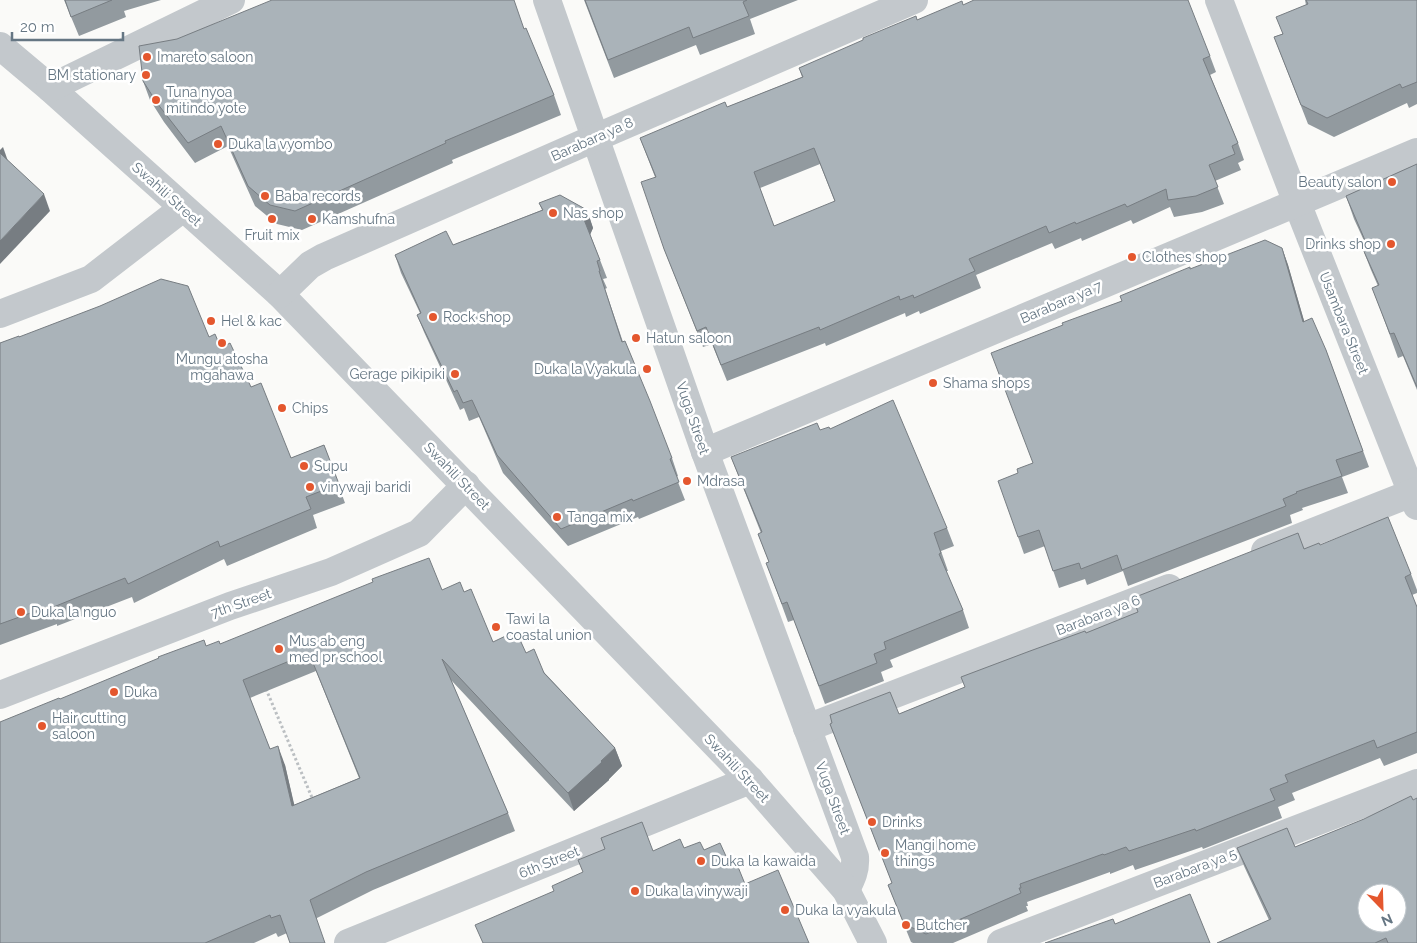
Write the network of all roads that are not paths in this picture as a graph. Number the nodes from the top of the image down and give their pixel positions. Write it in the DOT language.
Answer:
graph roads {
  1 [pos="230,0"];
  2 [pos="547,0"];
  3 [pos="914,0"];
  4 [pos="1219,0"];
  5 [pos="0,46"];
  6 [pos="50,88"];
  7 [pos="595,138"];
  8 [pos="1417,152"];
  9 [pos="1297,203"];
  10 [pos="183,208"];
  11 [pos="280,294"];
  12 [pos="0,314"];
  13 [pos="705,452"];
  14 [pos="466,485"];
  15 [pos="1415,497"];
  16 [pos="1244,558"];
  17 [pos="1188,580"];
  18 [pos="0,695"];
  19 [pos="807,728"];
  20 [pos="750,780"];
  21 [pos="1417,783"];
  22 [pos="846,890"];
  23 [pos="359,939"];
  24 [pos="404,943"];
  25 [pos="873,943"];
  26 [pos="1000,943"];
  1 -- 6 [label="street"];
  2 -- 7 [label="street, Vuga Street"];
  3 -- 7 [label="street, Barabara ya 8"];
  4 -- 9 [label="street, Usambara Street"];
  5 -- 6 [label="street, Swahili Street"];
  6 -- 10 [label="street, Swahili Street"];
  7 -- 11 [label="street, Barabara ya 8"];
  7 -- 13 [label="street, Vuga Street"];
  8 -- 9 [label="street, Barabara ya 7"];
  9 -- 13 [label="street, Barabara ya 7"];
  9 -- 15 [label="street, Usambara Street"];
  10 -- 11 [label="street, Swahili Street"];
  10 -- 12 [label="street"];
  11 -- 14 [label="street, Swahili Street"];
  13 -- 19 [label="street, Vuga Street"];
  14 -- 18 [label="street, 7th Street"];
  14 -- 20 [label="street, Swahili Street"];
  15 -- 16 [label="street"];
  17 -- 19 [label="street, Barabara ya 6"];
  19 -- 22 [label="street, Vuga Street"];
  20 -- 22 [label="street, Swahili Street"];
  20 -- 23 [label="street, 6th Street"];
  21 -- 26 [label="street, Barabara ya 5"];
  22 -- 25 [label="street, Swahili Street"];
  23 -- 24 [label="street"];
}
